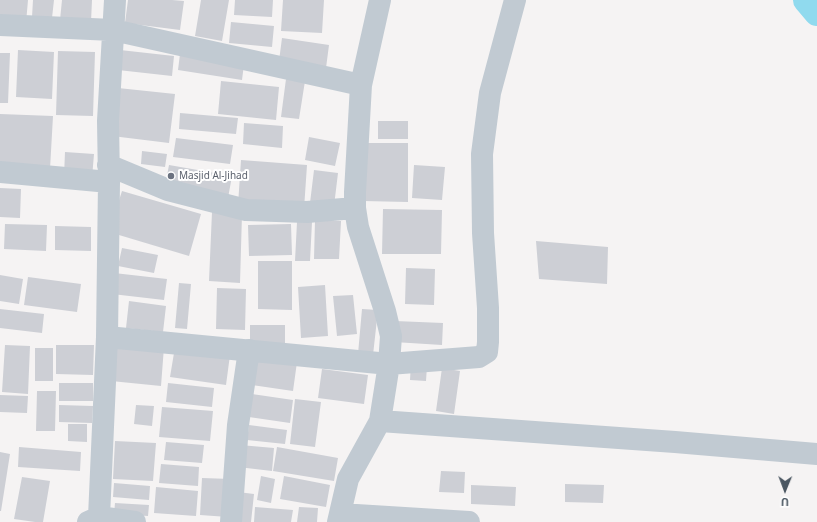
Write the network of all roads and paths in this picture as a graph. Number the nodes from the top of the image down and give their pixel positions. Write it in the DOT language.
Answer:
graph roads {
  1 [pos="115,0"];
  2 [pos="380,0"];
  3 [pos="516,0"];
  4 [pos="0,24"];
  5 [pos="113,30"];
  6 [pos="361,85"];
  7 [pos="0,172"];
  8 [pos="108,173"];
  9 [pos="355,208"];
  10 [pos="107,337"];
  11 [pos="249,350"];
  12 [pos="389,364"];
  13 [pos="380,421"];
  14 [pos="817,454"];
  15 [pos="339,518"];
  16 [pos="94,520"];
  17 [pos="135,522"];
  18 [pos="231,522"];
  19 [pos="469,522"];
  1 -- 5 [label="street"];
  2 -- 6 [label="street"];
  3 -- 12 [label="street"];
  4 -- 5 [label="street"];
  5 -- 6 [label="street"];
  5 -- 8 [label="street"];
  6 -- 9 [label="street"];
  7 -- 8 [label="street"];
  8 -- 9 [label="street"];
  8 -- 10 [label="street"];
  9 -- 12 [label="street"];
  10 -- 11 [label="street"];
  10 -- 16 [label="street"];
  11 -- 12 [label="street"];
  11 -- 18 [label="street"];
  12 -- 13 [label="street"];
  13 -- 14 [label="street"];
  13 -- 15 [label="street"];
  15 -- 19 [label="street"];
  16 -- 17 [label="street"];
}
